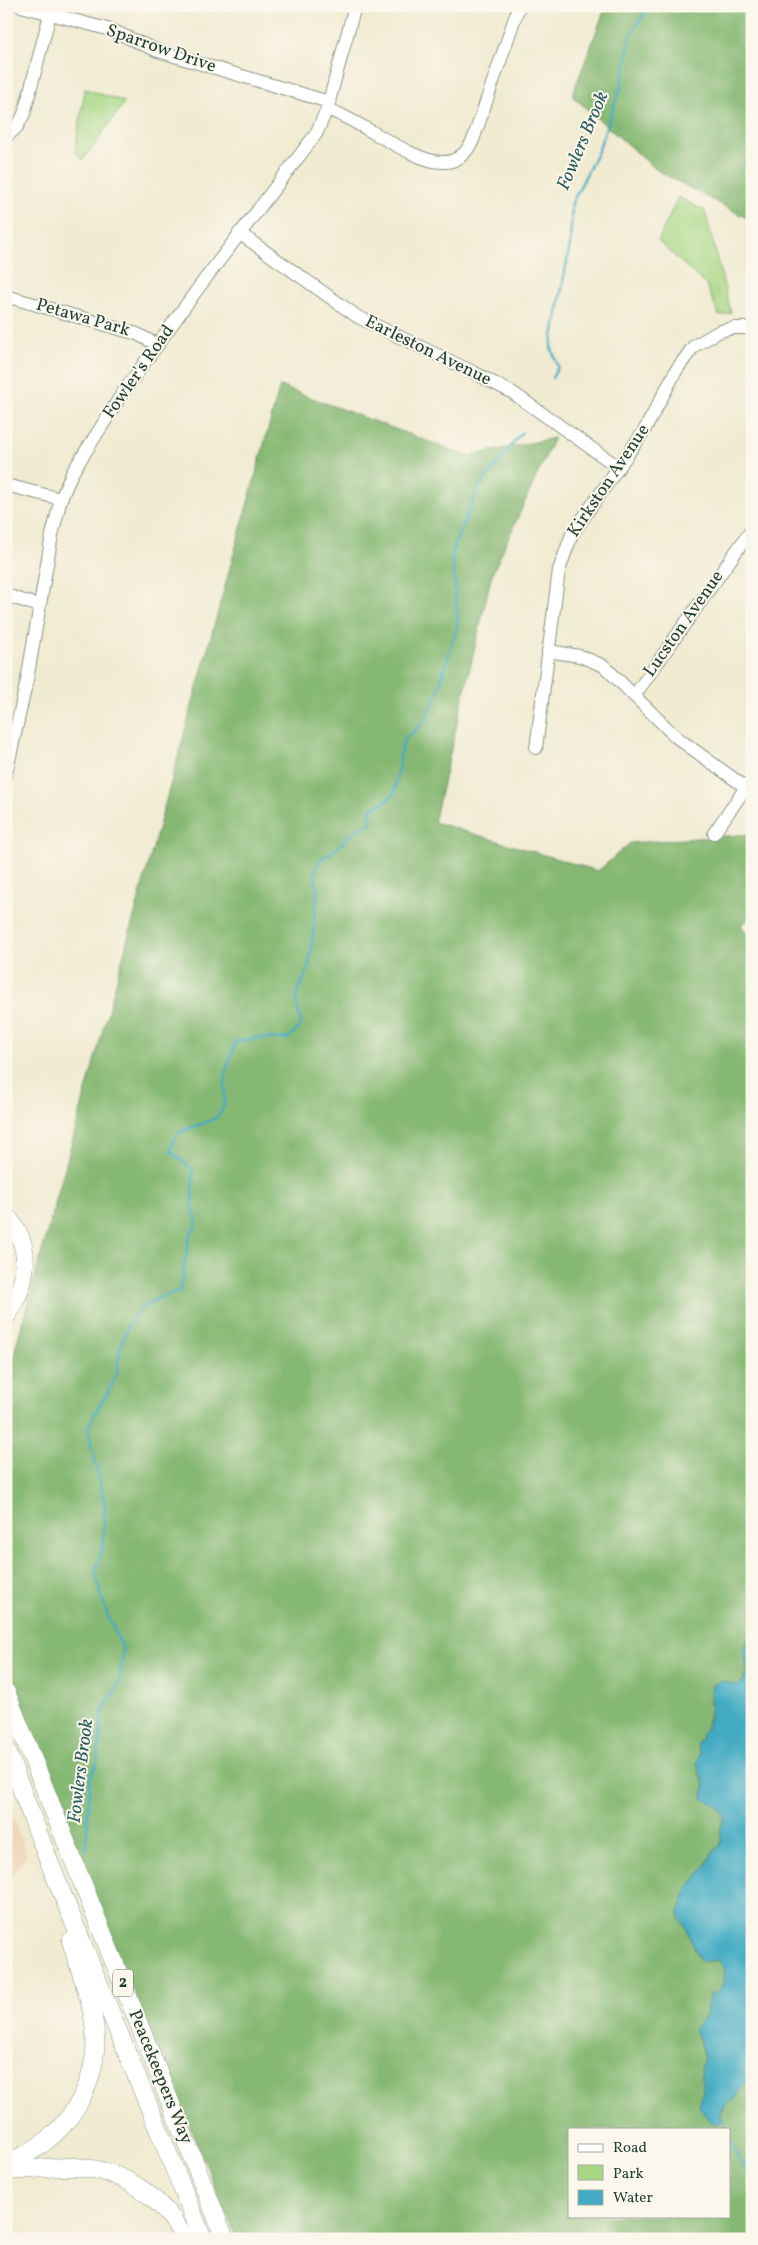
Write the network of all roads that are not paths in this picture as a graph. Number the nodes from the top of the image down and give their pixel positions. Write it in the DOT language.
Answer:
graph roads {
  1 [pos="21,6"];
  2 [pos="355,6"];
  3 [pos="519,6"];
  4 [pos="50,14"];
  5 [pos="328,105"];
  6 [pos="6,137"];
  7 [pos="239,233"];
  8 [pos="6,296"];
  9 [pos="752,328"];
  10 [pos="158,344"];
  11 [pos="618,468"];
  12 [pos="6,485"];
  13 [pos="61,499"];
  14 [pos="752,529"];
  15 [pos="6,595"];
  16 [pos="39,606"];
  17 [pos="548,651"];
  18 [pos="634,696"];
  19 [pos="536,748"];
  20 [pos="6,774"];
  21 [pos="750,786"];
  22 [pos="714,833"];
  23 [pos="6,1216"];
  24 [pos="6,1317"];
  25 [pos="6,1692"];
  26 [pos="6,1749"];
  27 [pos="50,1864"];
  28 [pos="6,2164"];
  29 [pos="6,2171"];
  30 [pos="185,2239"];
  31 [pos="203,2239"];
  32 [pos="225,2239"];
  1 -- 4 [label="street, Sparrow Drive"];
  2 -- 5 [label="street, Fowler's Road"];
  3 -- 5 [label="street, Sparrow Drive"];
  4 -- 5 [label="street, Sparrow Drive"];
  4 -- 6 [label="street"];
  5 -- 7 [label="street, Fowler's Road"];
  7 -- 10 [label="street, Fowler's Road"];
  7 -- 11 [label="street, Earleston Avenue"];
  8 -- 10 [label="street, Petawa Park"];
  9 -- 11 [label="street, Kirkston Avenue"];
  10 -- 13 [label="street, Fowler's Road"];
  11 -- 17 [label="street, Kirkston Avenue"];
  12 -- 13 [label="street"];
  13 -- 16 [label="street, Fowler's Road"];
  14 -- 18 [label="street, Lucston Avenue"];
  15 -- 16 [label="street"];
  16 -- 20 [label="street, Fowler's Road"];
  17 -- 18 [label="street"];
  17 -- 19 [label="street, Kirkston Avenue"];
  18 -- 21 [label="street"];
  21 -- 22 [label="street"];
  23 -- 24 [label="highway"];
  25 -- 32 [label="highway, Peacekeepers Way / 2"];
  26 -- 27 [label="highway, Peacekeepers Way / 2"];
  27 -- 28 [label="highway"];
  27 -- 31 [label="highway, Peacekeepers Way / 2"];
  29 -- 30 [label="highway"];
}
